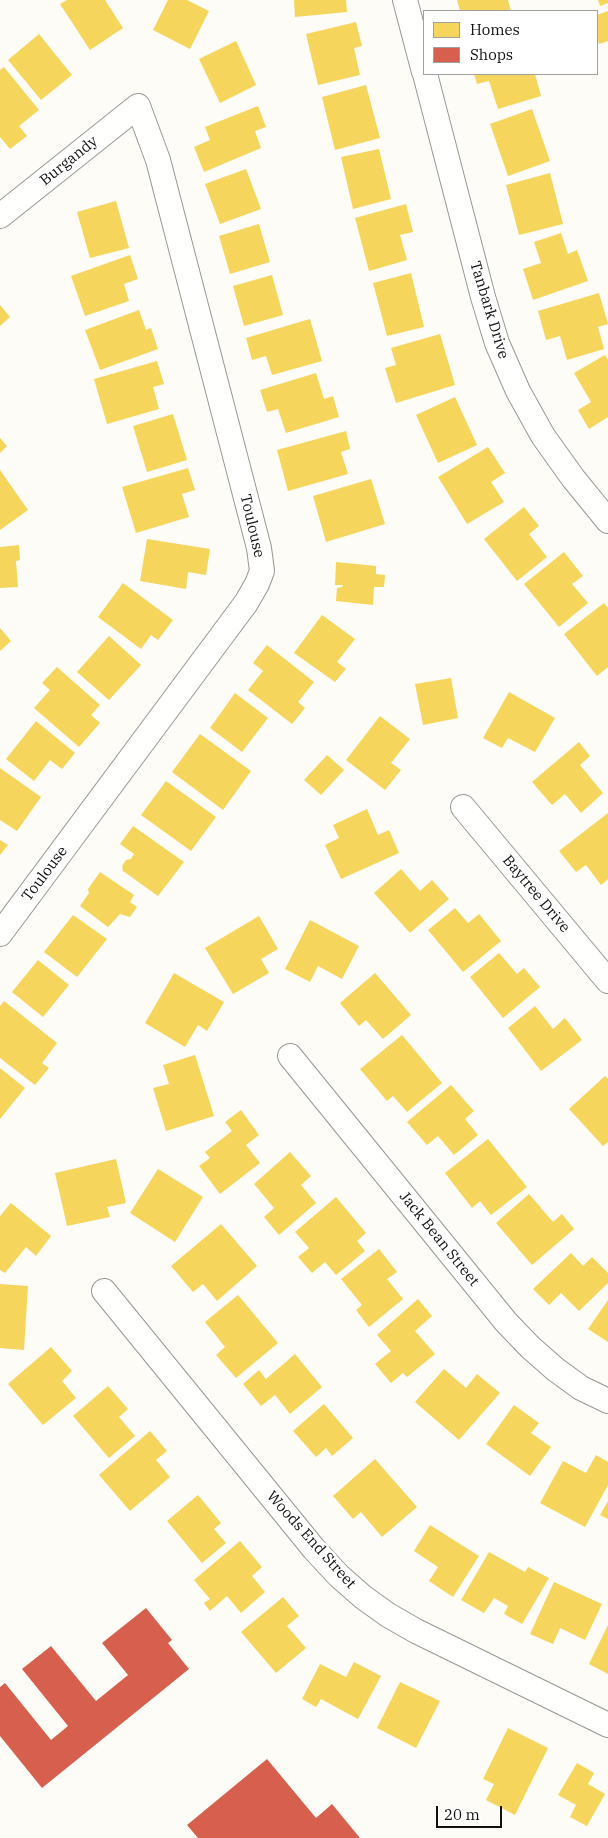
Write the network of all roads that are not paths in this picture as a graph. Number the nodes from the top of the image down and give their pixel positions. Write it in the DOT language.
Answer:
graph roads {
  1 [pos="405,0"];
  2 [pos="423,69"];
  3 [pos="425,75"];
  4 [pos="138,106"];
  5 [pos="0,216"];
  6 [pos="608,521"];
  7 [pos="463,807"];
  8 [pos="0,934"];
  9 [pos="608,981"];
  10 [pos="290,1056"];
  11 [pos="104,1291"];
  12 [pos="608,1401"];
  13 [pos="608,1725"];
  1 -- 2 [label="street, Tanbark Drive"];
  3 -- 6 [label="street, Tanbark Drive"];
  4 -- 5 [label="street, Burgandy"];
  4 -- 8 [label="street, Toulouse"];
  7 -- 9 [label="street, Baytree Drive"];
  10 -- 12 [label="street, Jack Bean Street"];
  11 -- 13 [label="street, Woods End Street"];
}
